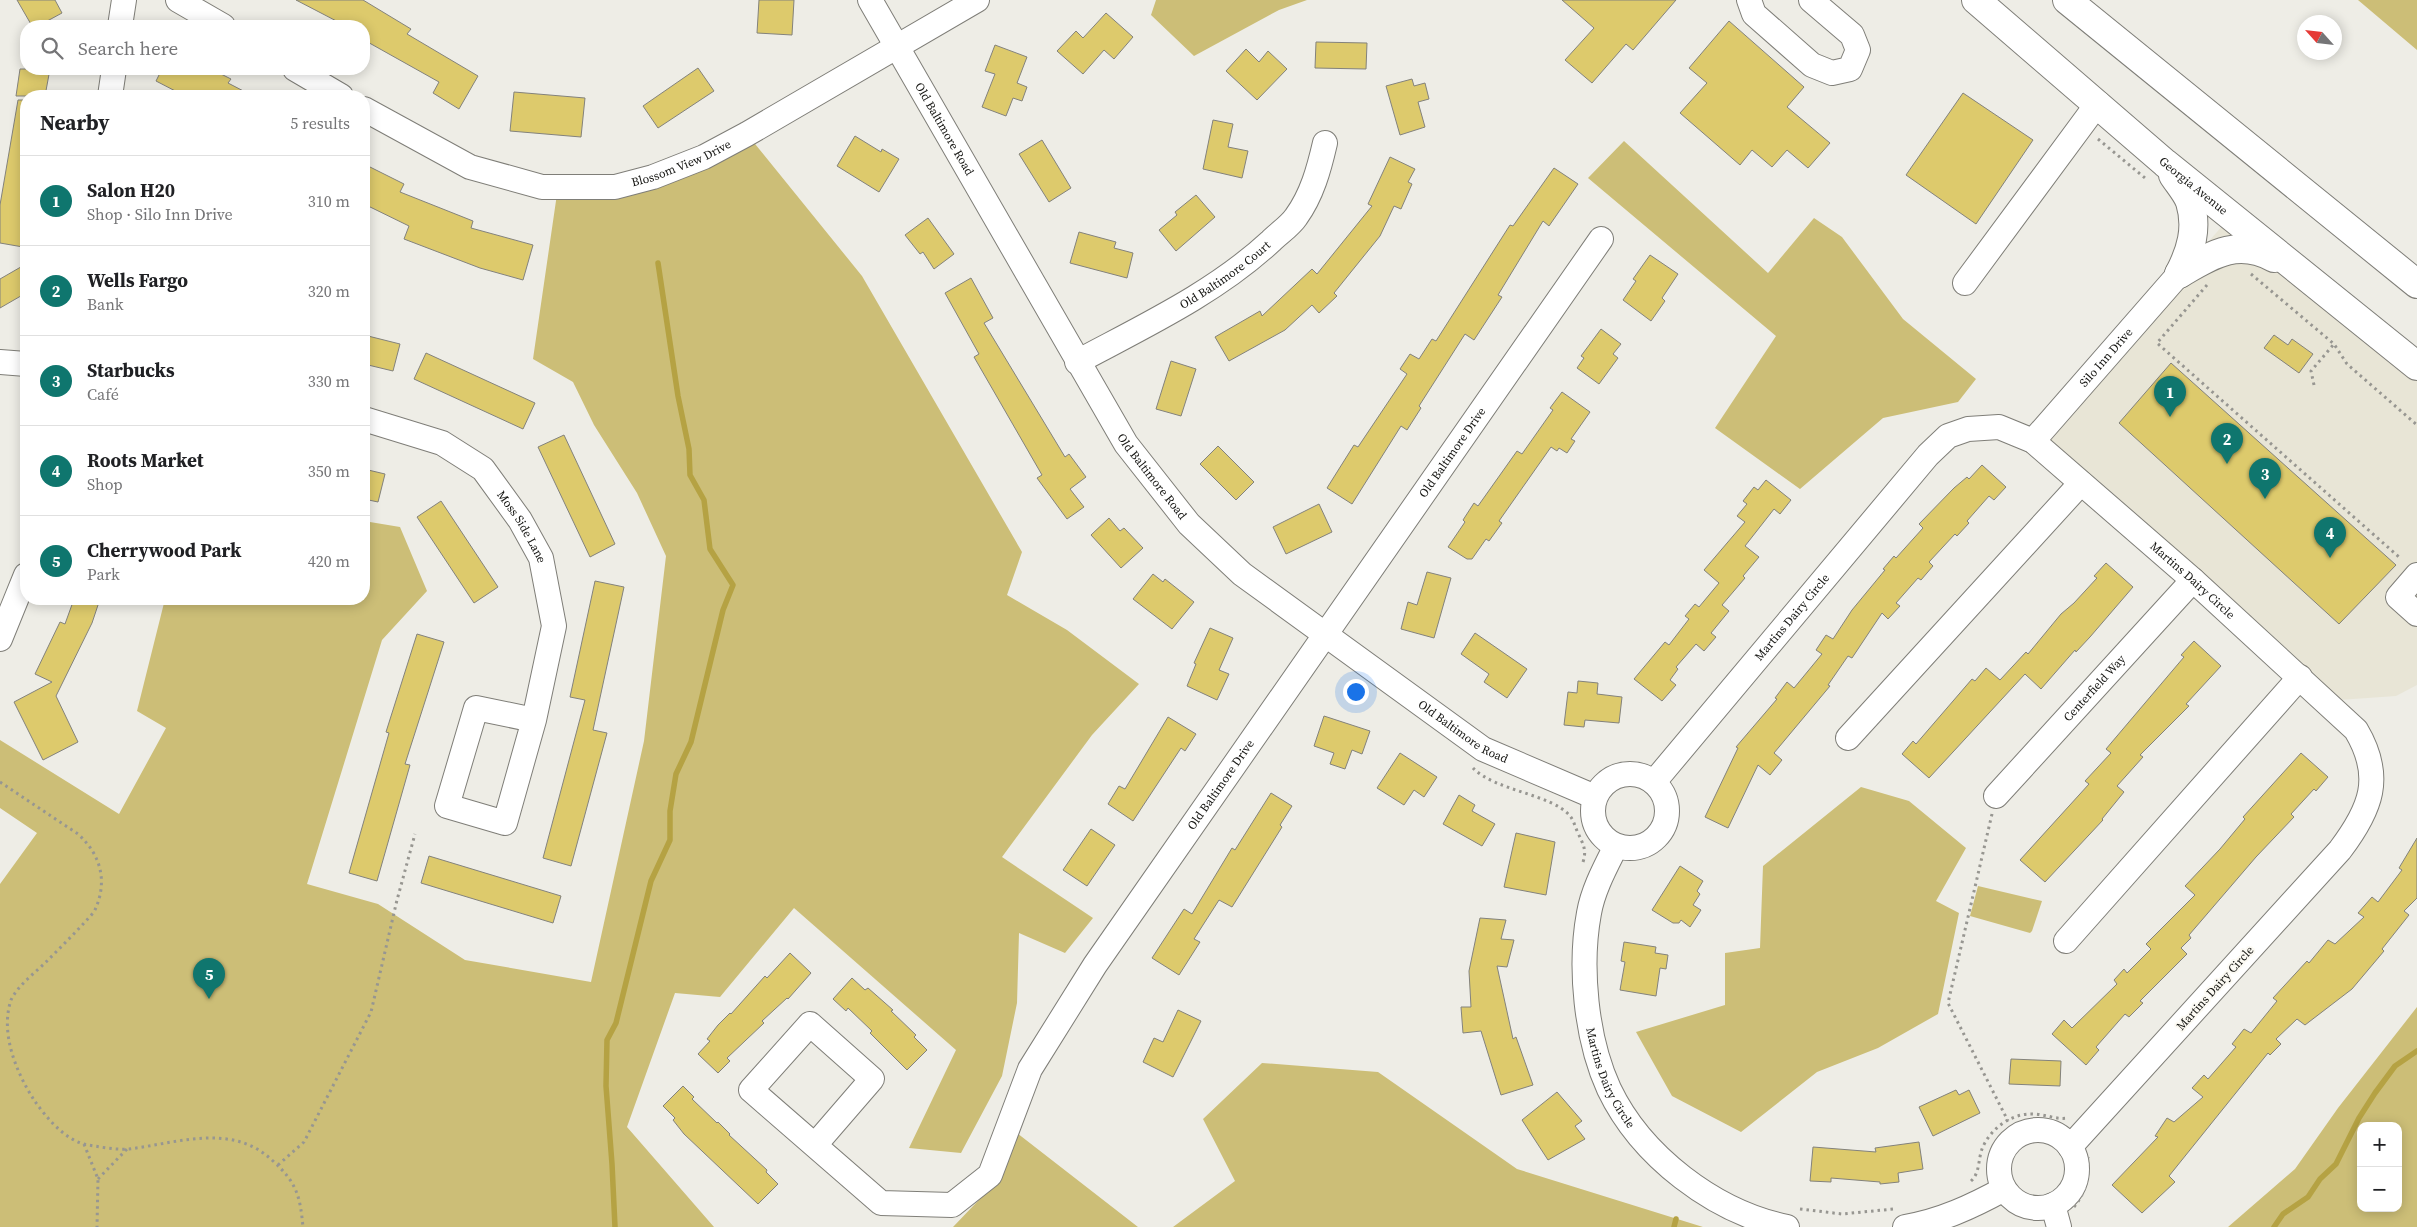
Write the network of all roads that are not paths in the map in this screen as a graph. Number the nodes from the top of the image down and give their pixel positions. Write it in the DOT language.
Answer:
graph roads {
  1 [pos="124,0"];
  2 [pos="178,0"];
  3 [pos="870,0"];
  4 [pos="976,0"];
  5 [pos="1749,0"];
  6 [pos="1811,0"];
  7 [pos="1976,0"];
  8 [pos="2067,0"];
  9 [pos="121,20"];
  10 [pos="213,20"];
  11 [pos="896,48"];
  12 [pos="113,75"];
  13 [pos="305,75"];
  14 [pos="111,90"];
  15 [pos="332,90"];
  16 [pos="2098,104"];
  17 [pos="370,112"];
  18 [pos="1325,143"];
  19 [pos="2165,163"];
  20 [pos="1601,239"];
  21 [pos="2298,271"];
  22 [pos="2178,274"];
  23 [pos="1965,283"];
  24 [pos="2417,284"];
  25 [pos="0,362"];
  26 [pos="1077,362"];
  27 [pos="20,364"];
  28 [pos="2417,366"];
  29 [pos="370,421"];
  30 [pos="2034,441"];
  31 [pos="2081,482"];
  32 [pos="2417,575"];
  33 [pos="2193,580"];
  34 [pos="20,590"];
  35 [pos="2417,614"];
  36 [pos="1324,634"];
  37 [pos="0,639"];
  38 [pos="2300,678"];
  39 [pos="534,720"];
  40 [pos="1848,738"];
  41 [pos="1654,782"];
  42 [pos="1996,796"];
  43 [pos="1595,798"];
  44 [pos="1616,846"];
  45 [pos="2066,941"];
  46 [pos="815,1145"];
  47 [pos="2070,1147"];
  48 [pos="2004,1189"];
  49 [pos="2056,1216"];
  50 [pos="1787,1227"];
  51 [pos="1905,1227"];
  1 -- 9 [label="street"];
  2 -- 10 [label="street"];
  3 -- 11 [label="street, Old Baltimore Road"];
  4 -- 11 [label="street, Blossom View Drive"];
  5 -- 6 [label="street"];
  7 -- 16 [label="main road, Georgia Avenue"];
  8 -- 24 [label="main road"];
  11 -- 17 [label="street, Blossom View Drive"];
  11 -- 26 [label="street, Old Baltimore Road"];
  12 -- 14 [label="street"];
  13 -- 15 [label="street"];
  16 -- 19 [label="main road, Georgia Avenue"];
  16 -- 23 [label="street"];
  18 -- 26 [label="street, Old Baltimore Court"];
  19 -- 21 [label="main road, Georgia Avenue"];
  19 -- 22 [label="main road"];
  20 -- 36 [label="street, Old Baltimore Drive"];
  21 -- 22 [label="main road"];
  21 -- 28 [label="main road, Georgia Avenue"];
  22 -- 30 [label="street, Silo Inn Drive"];
  25 -- 27 [label="street"];
  26 -- 36 [label="street, Old Baltimore Road"];
  29 -- 39 [label="street, Moss Side Lane"];
  30 -- 31 [label="street, Martins Dairy Circle"];
  30 -- 41 [label="street, Martins Dairy Circle"];
  31 -- 33 [label="street, Martins Dairy Circle"];
  31 -- 40 [label="street"];
  32 -- 35 [label="street"];
  33 -- 38 [label="street, Martins Dairy Circle"];
  33 -- 42 [label="street, Centerfield Way"];
  34 -- 37 [label="street"];
  36 -- 43 [label="street, Old Baltimore Road"];
  36 -- 46 [label="street, Old Baltimore Drive"];
  38 -- 45 [label="street"];
  38 -- 47 [label="street, Martins Dairy Circle"];
  39 -- 39 [label="street, Moss Side Lane"];
  41 -- 43 [label="street"];
  41 -- 44 [label="street"];
  43 -- 44 [label="street"];
  44 -- 50 [label="street, Martins Dairy Circle"];
  46 -- 46 [label="street, Old Baltimore Drive"];
  47 -- 48 [label="street"];
  47 -- 49 [label="street"];
  48 -- 49 [label="street"];
  48 -- 51 [label="street"];
}
